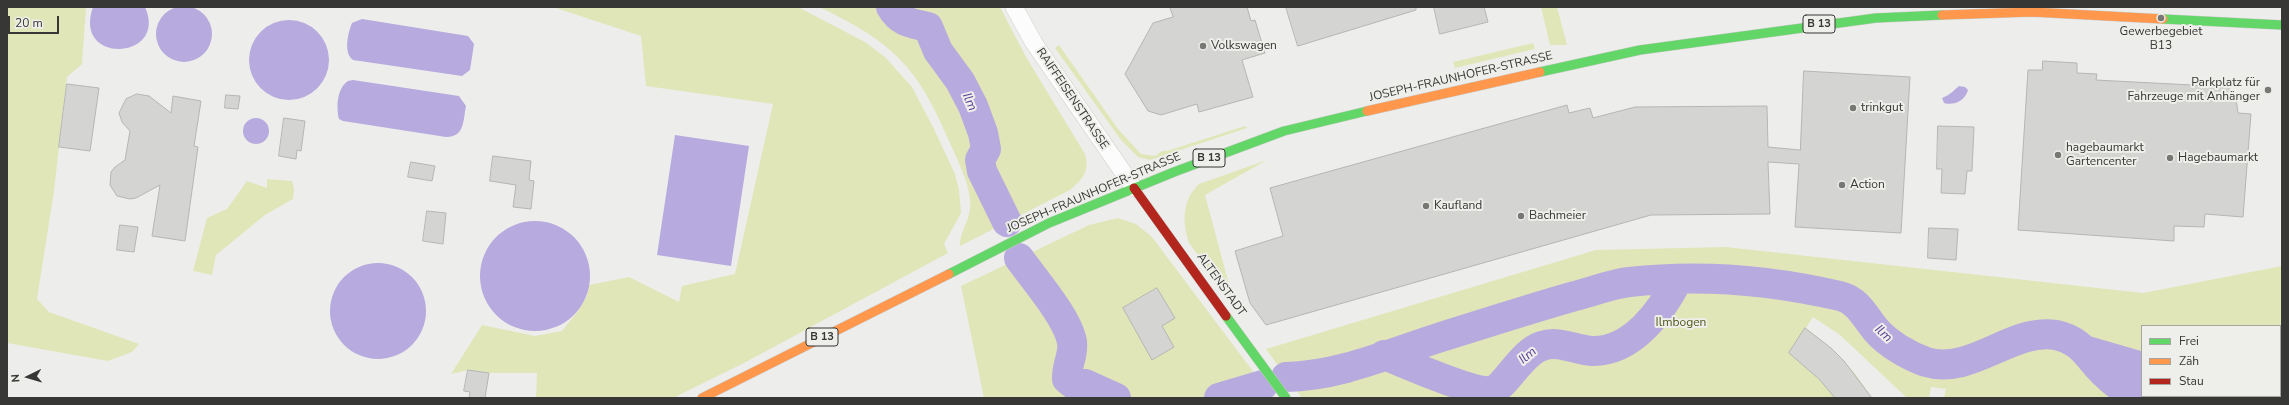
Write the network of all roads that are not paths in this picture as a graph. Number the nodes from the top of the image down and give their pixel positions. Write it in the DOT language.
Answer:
graph roads {
  1 [pos="1014,7"];
  2 [pos="2282,25"];
  3 [pos="1134,188"];
  4 [pos="1285,396"];
  5 [pos="706,397"];
  1 -- 3 [label="street, RAIFFEISENSTRASSE"];
  2 -- 3 [label="main road, JOSEPH-FRAUNHOFER-STRASSE / B 13"];
  3 -- 4 [label="main road, ALTENSTADT"];
  3 -- 5 [label="main road, JOSEPH-FRAUNHOFER-STRASSE / B 13"];
}
